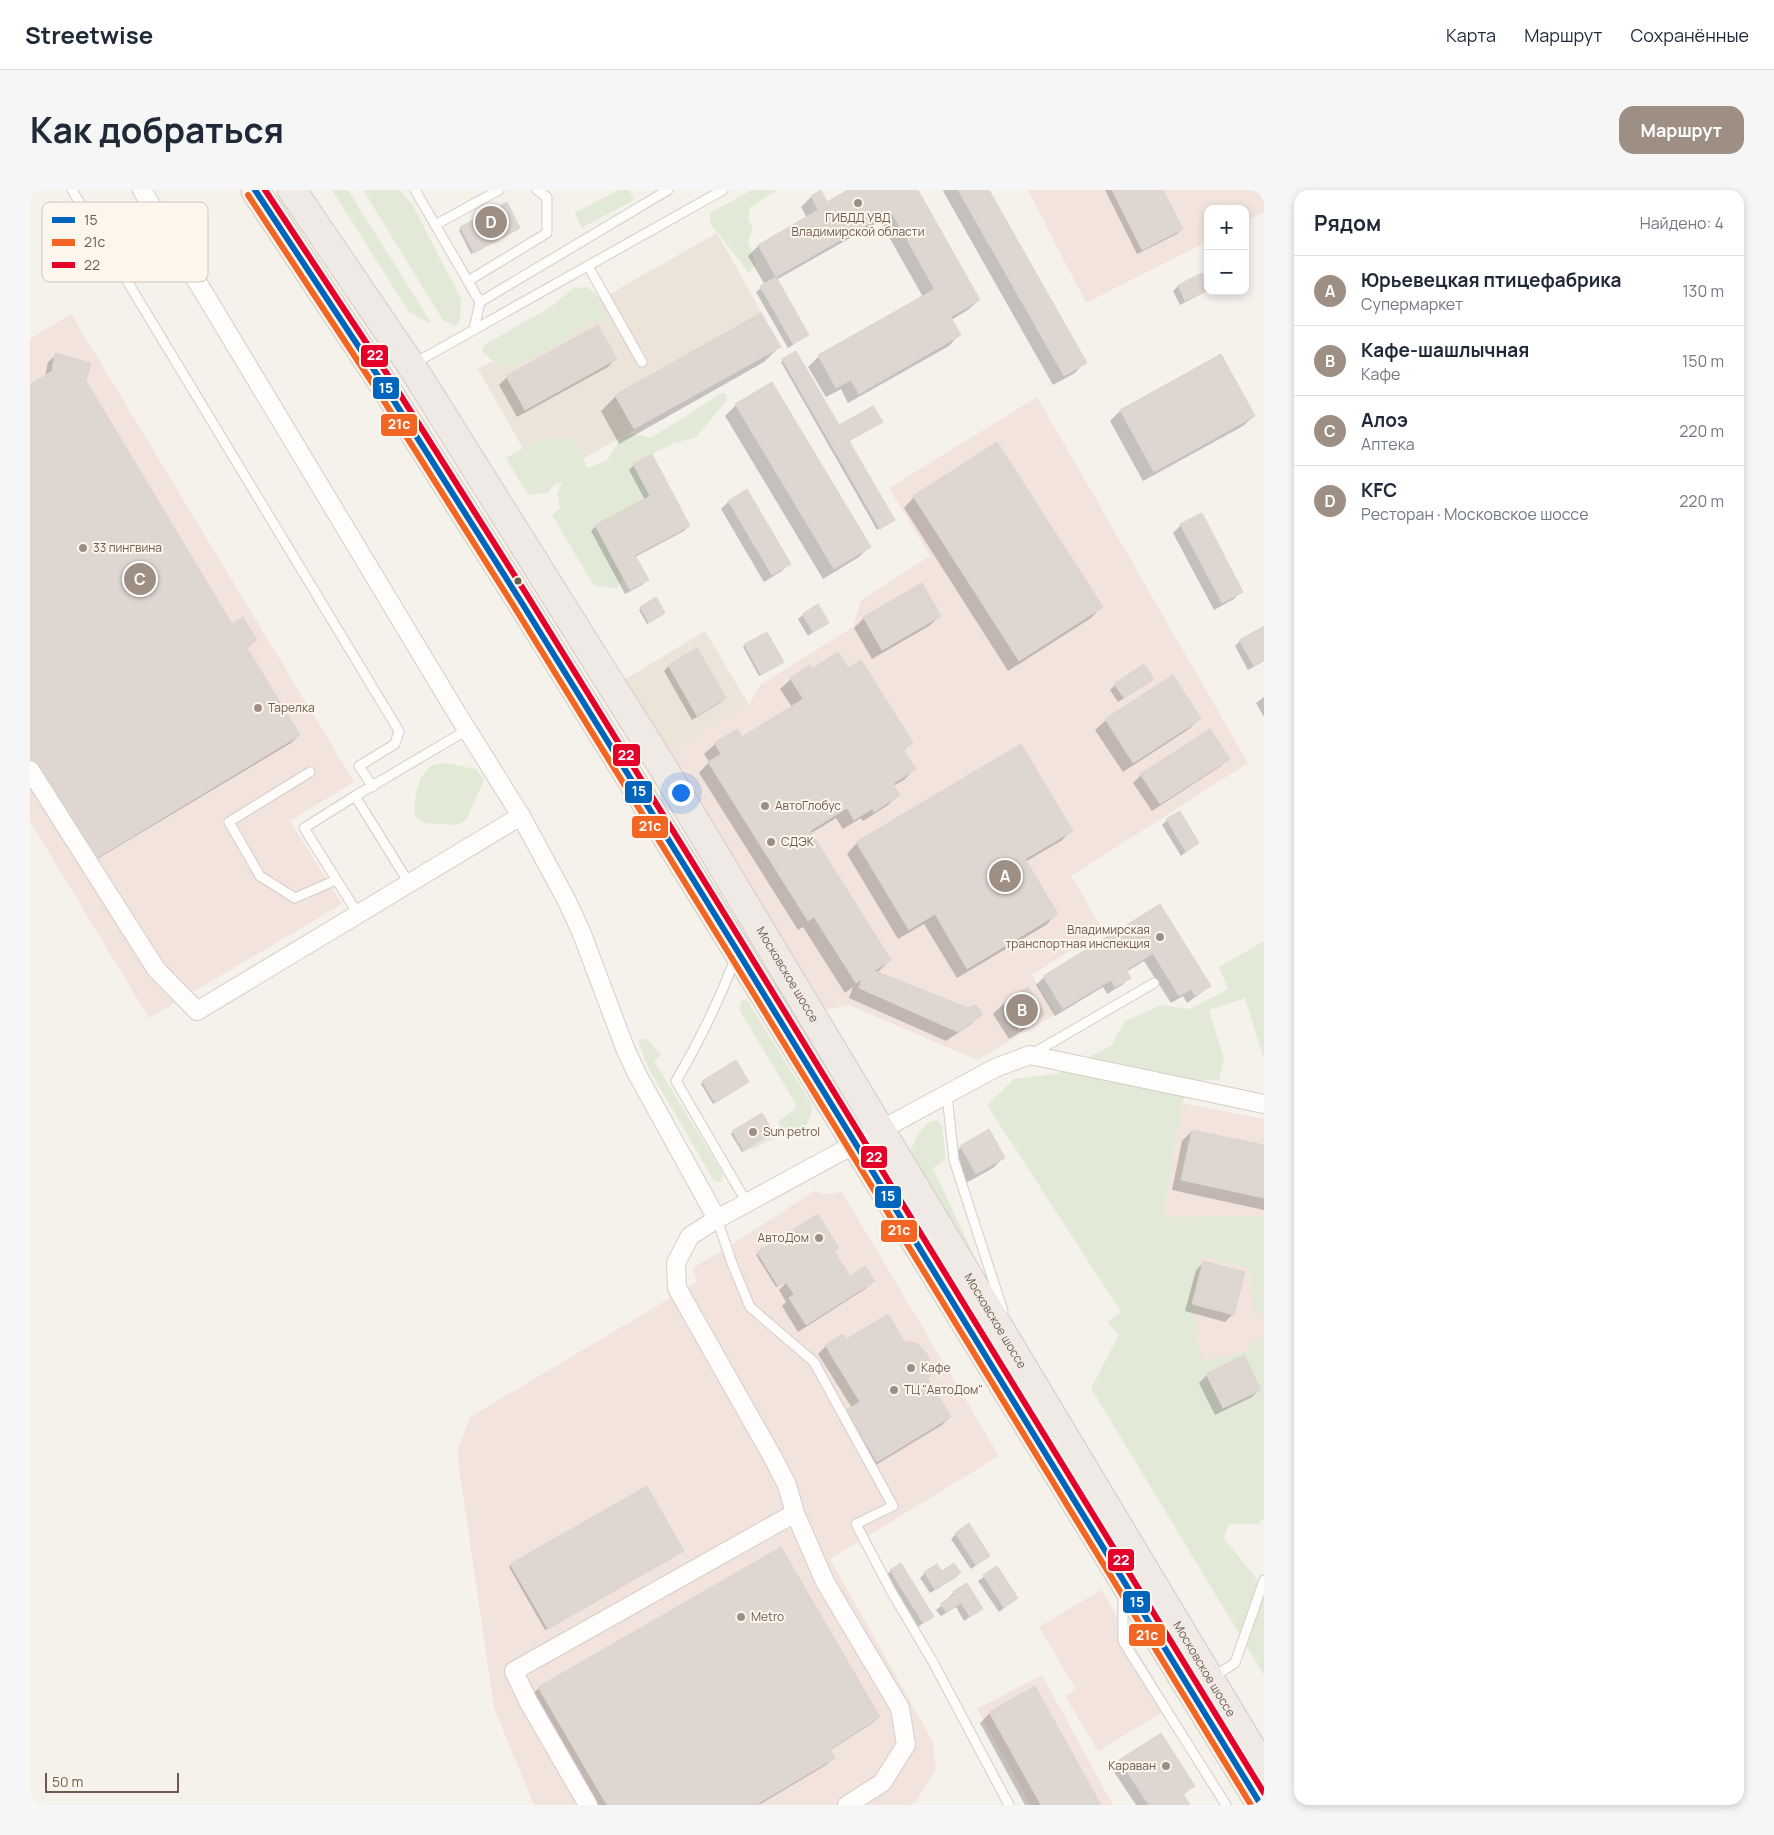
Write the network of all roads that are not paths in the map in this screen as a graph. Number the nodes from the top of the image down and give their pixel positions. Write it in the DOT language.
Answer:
graph roads {
  1 [pos="72,190"];
  2 [pos="142,190"];
  3 [pos="255,190"];
  4 [pos="292,190"];
  5 [pos="415,190"];
  6 [pos="499,190"];
  7 [pos="537,190"];
  8 [pos="668,190"];
  9 [pos="723,190"];
  10 [pos="711,193"];
  11 [pos="79,202"];
  12 [pos="149,202"];
  13 [pos="435,224"];
  14 [pos="588,266"];
  15 [pos="468,281"];
  16 [pos="128,282"];
  17 [pos="197,282"];
  18 [pos="480,302"];
  19 [pos="474,329"];
  20 [pos="642,362"];
  21 [pos="410,365"];
  22 [pos="467,730"];
  23 [pos="30,770"];
  24 [pos="310,772"];
  25 [pos="373,787"];
  26 [pos="355,796"];
  27 [pos="521,816"];
  28 [pos="336,880"];
  29 [pos="409,883"];
  30 [pos="358,914"];
  31 [pos="738,952"];
  32 [pos="1154,983"];
  33 [pos="1030,1055"];
  34 [pos="947,1095"];
  35 [pos="1264,1104"];
  36 [pos="880,1131"];
  37 [pos="855,1144"];
  38 [pos="747,1202"];
  39 [pos="717,1219"];
  40 [pos="1026,1374"];
  41 [pos="795,1513"];
  42 [pos="1122,1578"];
  43 [pos="1264,1580"];
  44 [pos="1210,1679"];
  45 [pos="1264,1769"];
  46 [pos="588,1805"];
  47 [pos="847,1805"];
  48 [pos="1009,1805"];
  49 [pos="1226,1805"];
  50 [pos="1261,1805"];
  1 -- 11 [label="lane"];
  2 -- 12 [label="street"];
  3 -- 31 [label="highway, Московское шоссе"];
  4 -- 21 [label="highway, Московское шоссе"];
  5 -- 13 [label="lane"];
  6 -- 13 [label="lane"];
  7 -- 15 [label="lane"];
  8 -- 18 [label="lane"];
  9 -- 10 [label="lane"];
  10 -- 14 [label="lane"];
  13 -- 15 [label="lane"];
  14 -- 19 [label="lane"];
  14 -- 20 [label="lane"];
  15 -- 18 [label="lane"];
  16 -- 25 [label="lane"];
  17 -- 22 [label="street"];
  18 -- 19 [label="lane"];
  19 -- 21 [label="lane"];
  21 -- 36 [label="highway, Московское шоссе"];
  22 -- 25 [label="lane"];
  22 -- 27 [label="street"];
  23 -- 30 [label="street"];
  24 -- 28 [label="lane"];
  25 -- 26 [label="lane"];
  26 -- 28 [label="lane"];
  26 -- 29 [label="lane"];
  27 -- 29 [label="street"];
  27 -- 39 [label="street"];
  28 -- 30 [label="lane"];
  29 -- 30 [label="street"];
  31 -- 37 [label="highway, Московское шоссе"];
  31 -- 38 [label="lane"];
  32 -- 33 [label="lane"];
  33 -- 34 [label="street"];
  33 -- 35 [label="street"];
  34 -- 36 [label="street"];
  34 -- 40 [label="lane"];
  36 -- 37 [label="street"];
  36 -- 40 [label="highway, Московское шоссе"];
  37 -- 38 [label="street"];
  37 -- 42 [label="highway, Московское шоссе"];
  38 -- 39 [label="street"];
  39 -- 41 [label="street"];
  39 -- 48 [label="lane"];
  40 -- 44 [label="highway, Московское шоссе"];
  41 -- 46 [label="street"];
  41 -- 47 [label="street"];
  42 -- 49 [label="lane"];
  42 -- 50 [label="highway, Московское шоссе"];
  43 -- 44 [label="lane"];
  44 -- 45 [label="highway, Московское шоссе"];
}
